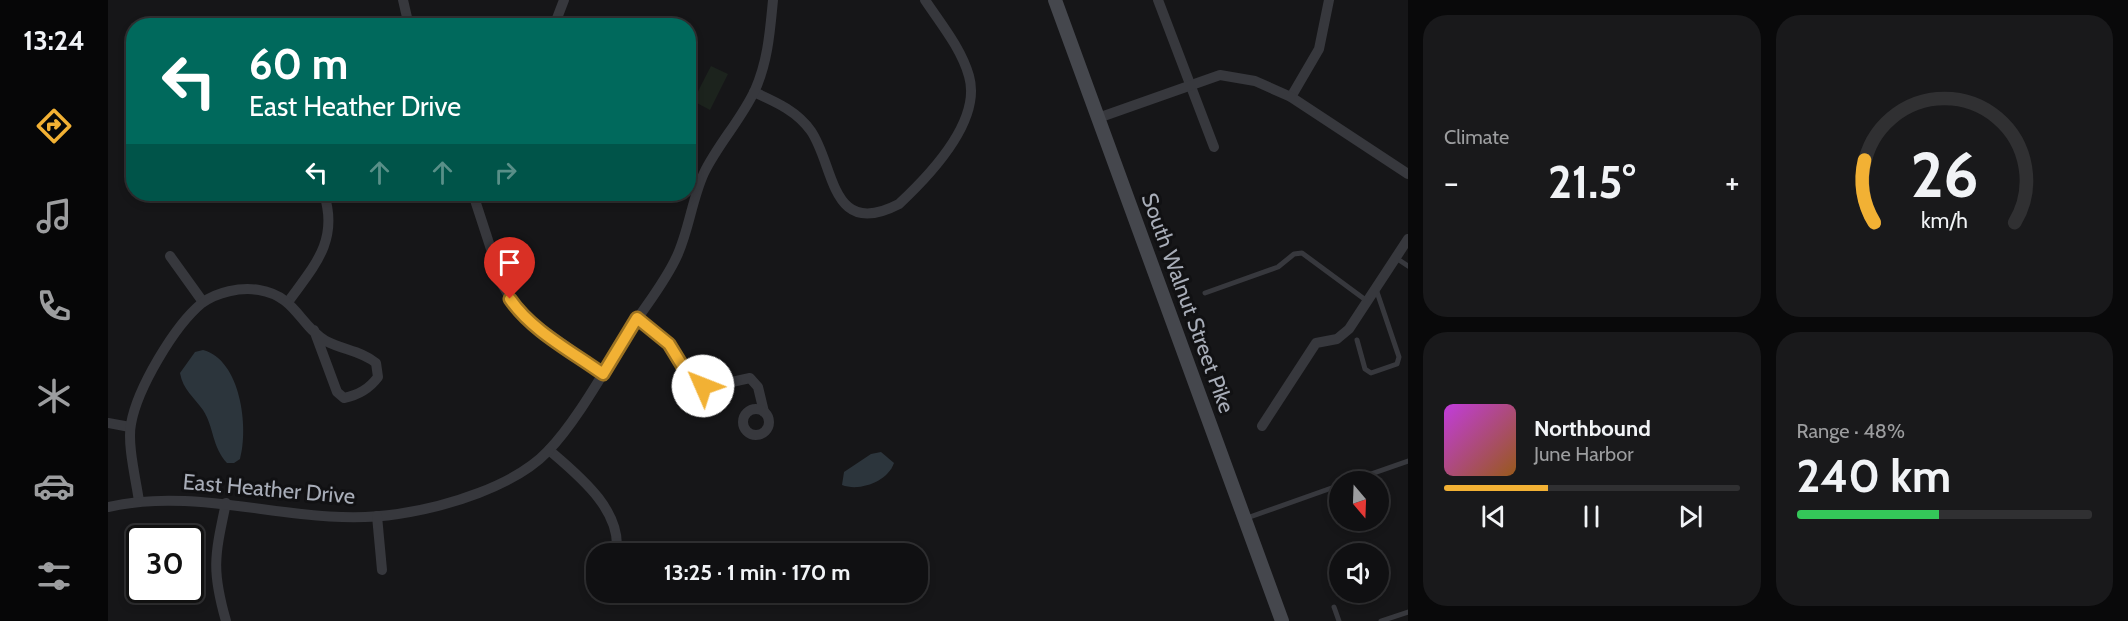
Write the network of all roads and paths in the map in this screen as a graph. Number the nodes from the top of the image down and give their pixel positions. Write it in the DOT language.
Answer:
graph roads {
  1 [pos="403,0"];
  2 [pos="564,0"];
  3 [pos="772,0"];
  4 [pos="925,0"];
  5 [pos="1055,0"];
  6 [pos="1158,0"];
  7 [pos="1329,0"];
  8 [pos="407,18"];
  9 [pos="557,18"];
  10 [pos="1190,85"];
  11 [pos="754,92"];
  12 [pos="1291,97"];
  13 [pos="1098,118"];
  14 [pos="1214,147"];
  15 [pos="1408,174"];
  16 [pos="696,199"];
  17 [pos="326,201"];
  18 [pos="475,201"];
  19 [pos="695,201"];
  20 [pos="1408,239"];
  21 [pos="170,256"];
  22 [pos="1396,258"];
  23 [pos="1408,266"];
  24 [pos="1376,287"];
  25 [pos="1205,293"];
  26 [pos="1367,301"];
  27 [pos="203,302"];
  28 [pos="288,302"];
  29 [pos="637,318"];
  30 [pos="314,330"];
  31 [pos="1357,340"];
  32 [pos="603,374"];
  33 [pos="764,412"];
  34 [pos="108,423"];
  35 [pos="1262,426"];
  36 [pos="130,427"];
  37 [pos="549,450"];
  38 [pos="1408,461"];
  39 [pos="1379,471"];
  40 [pos="1329,489"];
  41 [pos="139,501"];
  42 [pos="226,503"];
  43 [pos="108,507"];
  44 [pos="377,516"];
  45 [pos="1245,518"];
  46 [pos="616,543"];
  47 [pos="382,570"];
  48 [pos="1334,607"];
  49 [pos="1408,612"];
  50 [pos="226,621"];
  51 [pos="1282,621"];
  52 [pos="1339,621"];
  53 [pos="1381,621"];
  1 -- 8 [label="street"];
  2 -- 9 [label="street"];
  3 -- 11 [label="street, East Heather Drive"];
  4 -- 11 [label="street"];
  5 -- 13 [label="street, South Walnut Street Pike"];
  6 -- 10 [label="street"];
  7 -- 12 [label="street"];
  10 -- 12 [label="street"];
  10 -- 13 [label="street"];
  10 -- 14 [label="street"];
  11 -- 16 [label="street, East Heather Drive"];
  12 -- 15 [label="street"];
  13 -- 45 [label="street, South Walnut Street Pike"];
  17 -- 28 [label="street"];
  18 -- 32 [label="street"];
  19 -- 29 [label="street, East Heather Drive"];
  20 -- 22 [label="street"];
  21 -- 27 [label="street"];
  22 -- 23 [label="lane"];
  22 -- 24 [label="street"];
  24 -- 26 [label="street"];
  24 -- 31 [label="lane"];
  25 -- 26 [label="lane"];
  26 -- 35 [label="street"];
  27 -- 28 [label="street"];
  27 -- 36 [label="street"];
  28 -- 30 [label="street"];
  29 -- 32 [label="street, East Heather Drive"];
  29 -- 33 [label="street"];
  30 -- 30 [label="street"];
  32 -- 37 [label="street, East Heather Drive"];
  34 -- 36 [label="street"];
  36 -- 41 [label="street"];
  37 -- 44 [label="street, East Heather Drive"];
  37 -- 46 [label="street"];
  38 -- 39 [label="lane"];
  40 -- 45 [label="lane"];
  41 -- 42 [label="street, East Heather Drive"];
  41 -- 43 [label="street, East Heather Drive"];
  42 -- 44 [label="street, East Heather Drive"];
  42 -- 50 [label="street"];
  44 -- 47 [label="street"];
  45 -- 51 [label="street, South Walnut Street Pike"];
  48 -- 52 [label="lane"];
  49 -- 53 [label="lane"];
}
